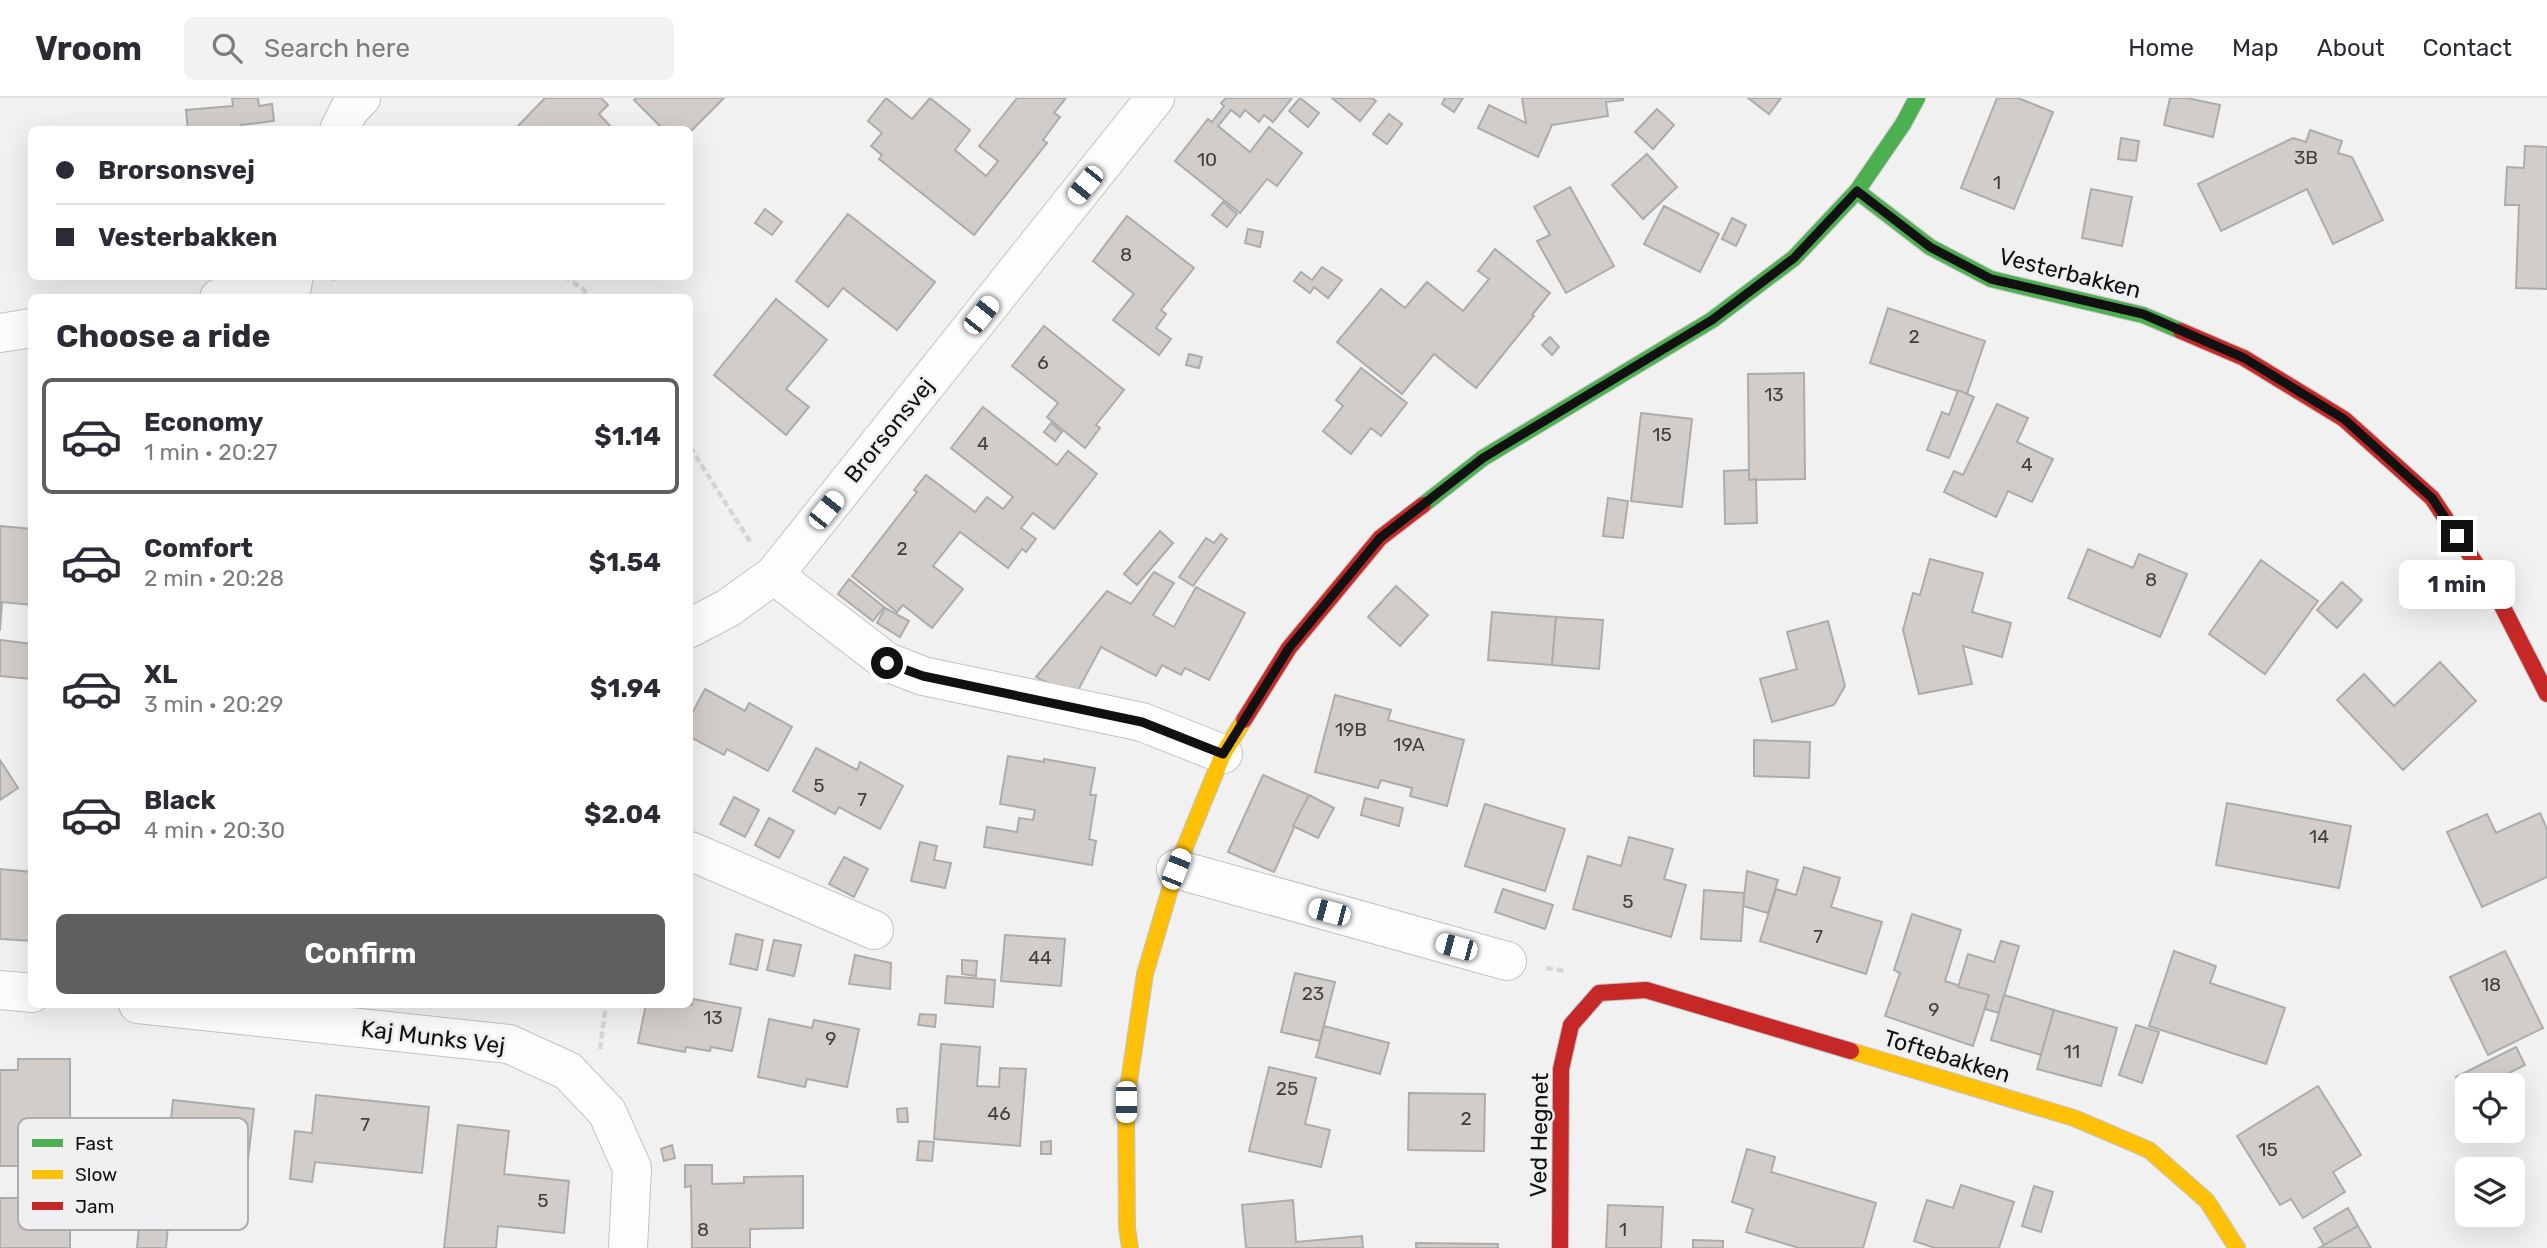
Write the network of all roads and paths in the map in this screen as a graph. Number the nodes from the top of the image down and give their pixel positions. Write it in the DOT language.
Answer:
graph roads {
  1 [pos="361,98"];
  2 [pos="1155,98"];
  3 [pos="1917,98"];
  4 [pos="341,126"];
  5 [pos="1857,191"];
  6 [pos="293,280"];
  7 [pos="570,280"];
  8 [pos="243,294"];
  9 [pos="587,294"];
  10 [pos="28,329"];
  11 [pos="0,333"];
  12 [pos="693,452"];
  13 [pos="774,575"];
  14 [pos="693,626"];
  15 [pos="2547,694"];
  16 [pos="1223,754"];
  17 [pos="693,852"];
  18 [pos="1176,869"];
  19 [pos="874,930"];
  20 [pos="1507,961"];
  21 [pos="0,990"];
  22 [pos="28,993"];
  23 [pos="1599,993"];
  24 [pos="175,1008"];
  25 [pos="628,1248"];
  26 [pos="1130,1248"];
  27 [pos="1560,1248"];
  28 [pos="2237,1248"];
  1 -- 4 [label="street"];
  2 -- 13 [label="street, Brorsonsvej"];
  3 -- 5 [label="street"];
  5 -- 15 [label="street, Vesterbakken"];
  5 -- 16 [label="street"];
  6 -- 8 [label="street"];
  7 -- 9 [label="path"];
  10 -- 11 [label="street"];
  12 -- 13 [label="path"];
  13 -- 14 [label="street, Brorsonsvej"];
  13 -- 16 [label="street"];
  16 -- 18 [label="street"];
  17 -- 19 [label="street"];
  18 -- 20 [label="street"];
  18 -- 26 [label="street"];
  20 -- 23 [label="path"];
  21 -- 22 [label="street"];
  23 -- 27 [label="street, Ved Hegnet"];
  23 -- 28 [label="street, Toftebakken"];
  24 -- 25 [label="street, Kaj Munks Vej"];
}
